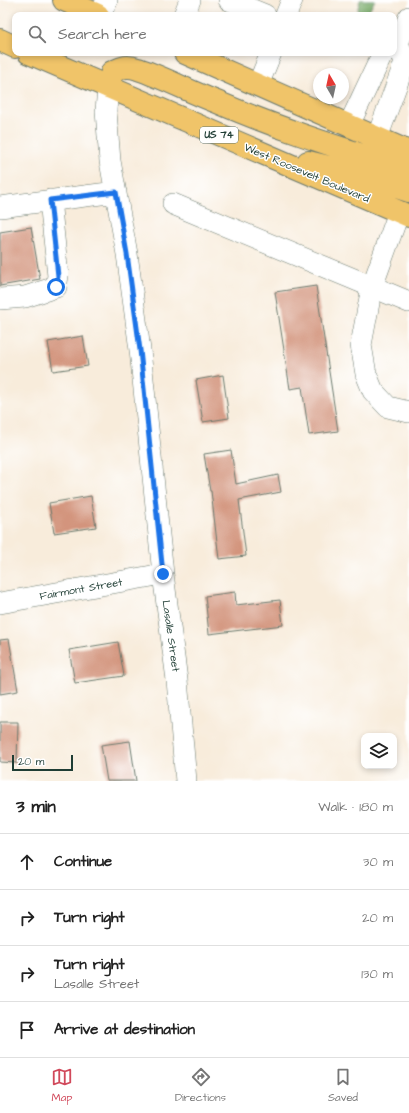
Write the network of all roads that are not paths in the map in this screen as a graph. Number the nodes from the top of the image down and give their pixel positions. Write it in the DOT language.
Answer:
graph roads {
  1 [pos="64,0"];
  2 [pos="107,0"];
  3 [pos="190,0"];
  4 [pos="229,0"];
  5 [pos="292,0"];
  6 [pos="92,12"];
  7 [pos="101,12"];
  8 [pos="185,12"];
  9 [pos="258,12"];
  10 [pos="287,12"];
  11 [pos="409,17"];
  12 [pos="397,39"];
  13 [pos="0,40"];
  14 [pos="12,46"];
  15 [pos="397,53"];
  16 [pos="36,56"];
  17 [pos="192,56"];
  18 [pos="270,56"];
  19 [pos="382,56"];
  20 [pos="258,85"];
  21 [pos="108,87"];
  22 [pos="349,125"];
  23 [pos="377,138"];
  24 [pos="409,152"];
  25 [pos="269,156"];
  26 [pos="409,170"];
  27 [pos="409,191"];
  28 [pos="116,192"];
  29 [pos="50,200"];
  30 [pos="173,204"];
  31 [pos="0,207"];
  32 [pos="404,214"];
  33 [pos="372,287"];
  34 [pos="0,299"];
  35 [pos="409,302"];
  36 [pos="409,412"];
  37 [pos="163,574"];
  38 [pos="0,603"];
  39 [pos="186,781"];
  1 -- 6 [label="highway"];
  2 -- 7 [label="street"];
  3 -- 8 [label="street"];
  4 -- 9 [label="street"];
  5 -- 10 [label="street"];
  11 -- 12 [label="street"];
  13 -- 14 [label="highway"];
  15 -- 23 [label="street"];
  16 -- 21 [label="highway, West Roosevelt Boulevard / US 74"];
  17 -- 20 [label="highway"];
  18 -- 20 [label="street"];
  19 -- 22 [label="street"];
  20 -- 22 [label="highway"];
  21 -- 25 [label="highway, West Roosevelt Boulevard / US 74"];
  21 -- 26 [label="highway"];
  21 -- 28 [label="street, Lasalle Street"];
  22 -- 23 [label="highway"];
  23 -- 24 [label="highway"];
  25 -- 27 [label="highway"];
  25 -- 32 [label="highway, West Roosevelt Boulevard / US 74"];
  28 -- 29 [label="street"];
  28 -- 37 [label="street, Lasalle Street"];
  29 -- 31 [label="street"];
  29 -- 34 [label="street"];
  30 -- 33 [label="street"];
  32 -- 33 [label="street"];
  33 -- 35 [label="street"];
  33 -- 36 [label="street"];
  37 -- 38 [label="street, Fairmont Street"];
  37 -- 39 [label="street, Lasalle Street"];
}
